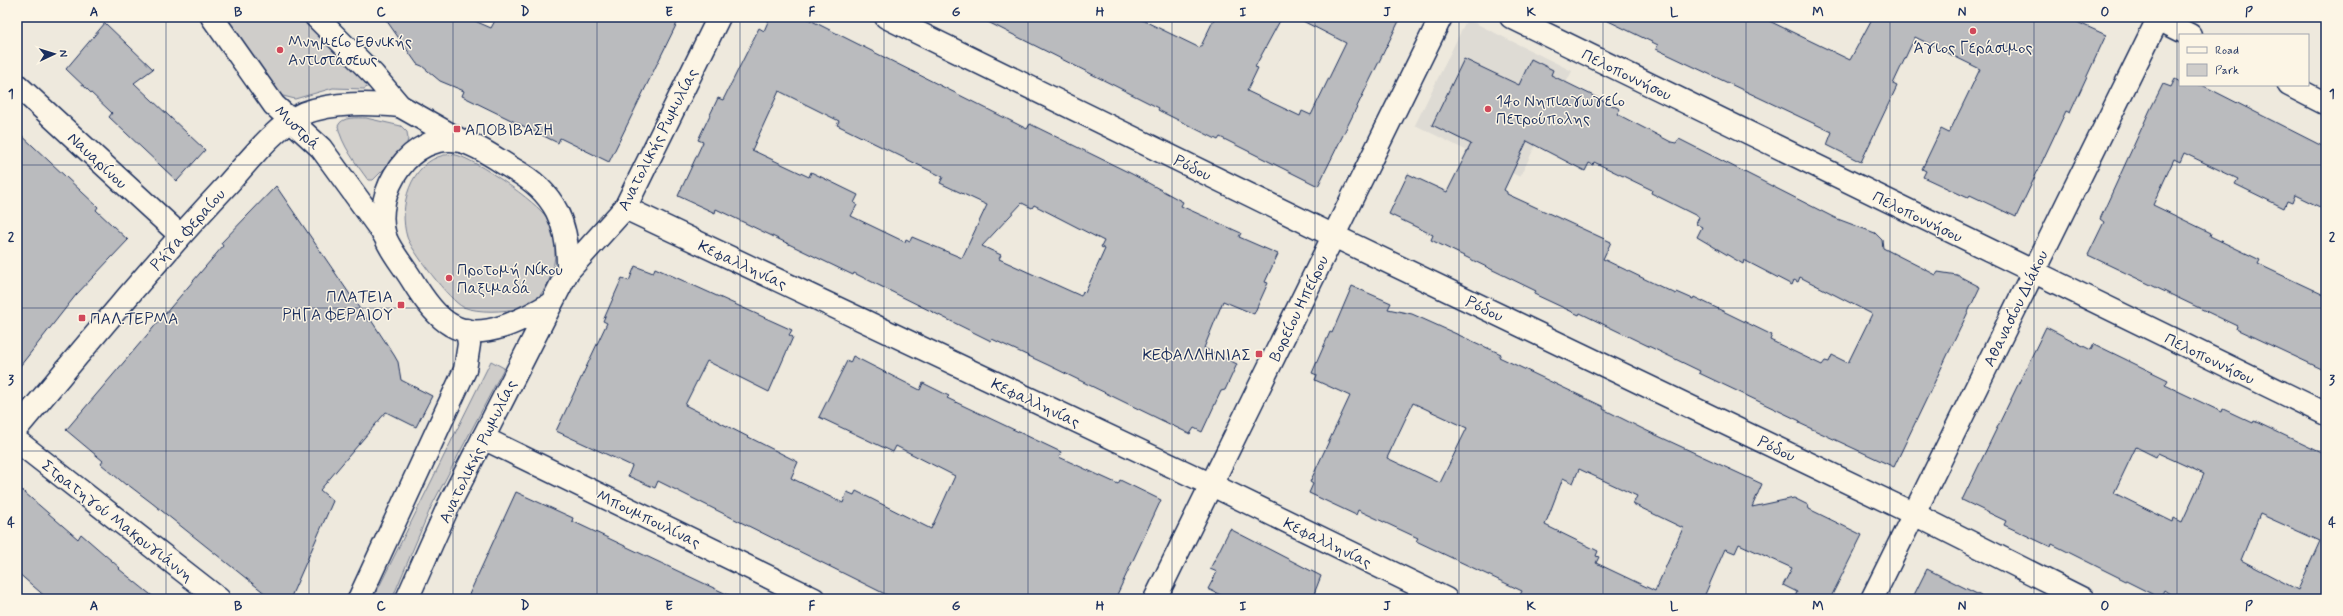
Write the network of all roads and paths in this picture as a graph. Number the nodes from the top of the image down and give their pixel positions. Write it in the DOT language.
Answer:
graph roads {
  1 [pos="212,17"];
  2 [pos="316,17"];
  3 [pos="719,17"];
  4 [pos="886,17"];
  5 [pos="1441,17"];
  6 [pos="1511,17"];
  7 [pos="2157,18"];
  8 [pos="2188,34"];
  9 [pos="17,85"];
  10 [pos="2290,86"];
  11 [pos="2326,104"];
  12 [pos="400,106"];
  13 [pos="290,121"];
  14 [pos="460,140"];
  15 [pos="625,208"];
  16 [pos="180,235"];
  17 [pos="385,236"];
  18 [pos="1334,236"];
  19 [pos="568,271"];
  20 [pos="2033,272"];
  21 [pos="550,304"];
  22 [pos="468,330"];
  23 [pos="2326,414"];
  24 [pos="17,428"];
  25 [pos="483,438"];
  26 [pos="17,442"];
  27 [pos="1212,485"];
  28 [pos="1914,514"];
  29 [pos="219,599"];
  30 [pos="359,599"];
  31 [pos="407,599"];
  32 [pos="814,599"];
  33 [pos="1155,599"];
  34 [pos="1446,599"];
  35 [pos="1872,599"];
  36 [pos="2083,599"];
  1 -- 13 [label="street, Μυστρά"];
  2 -- 12 [label="street"];
  3 -- 15 [label="street, Ανατολικής Ρωμυλίας"];
  4 -- 18 [label="street, Ρόδου"];
  5 -- 18 [label="street, Βορείου Ηπείρου"];
  6 -- 20 [label="street, Πελοποννήσου"];
  7 -- 8 [label="street"];
  7 -- 20 [label="street, Αθανασίου Διάκου"];
  9 -- 16 [label="street, Ναυαρίνου"];
  10 -- 11 [label="street"];
  12 -- 13 [label="street, Ρήγα Φεραίου"];
  12 -- 14 [label="street"];
  13 -- 16 [label="street, Ρήγα Φεραίου"];
  13 -- 17 [label="street, Μυστρά"];
  14 -- 17 [label="street"];
  14 -- 19 [label="street"];
  15 -- 19 [label="street, Ανατολικής Ρωμυλίας"];
  15 -- 27 [label="street, Κεφαλληνίας"];
  16 -- 24 [label="street, Ρήγα Φεραίου"];
  17 -- 22 [label="street, Μυστρά"];
  18 -- 27 [label="street, Βορείου Ηπείρου"];
  18 -- 28 [label="street, Ρόδου"];
  19 -- 21 [label="street"];
  20 -- 23 [label="street, Πελοποννήσου"];
  20 -- 28 [label="street, Αθανασίου Διάκου"];
  21 -- 22 [label="street"];
  21 -- 25 [label="street, Ανατολικής Ρωμυλίας"];
  22 -- 30 [label="street"];
  25 -- 31 [label="street, Ανατολικής Ρωμυλίας"];
  25 -- 32 [label="street, Μπουμπουλίνας"];
  26 -- 29 [label="street, Στρατηγού Μακρυγιάννη"];
  27 -- 33 [label="street, Βορείου Ηπείρου"];
  27 -- 34 [label="street, Κεφαλληνίας"];
  28 -- 35 [label="street, Αθανασίου Διάκου"];
  28 -- 36 [label="street, Ρόδου"];
}
